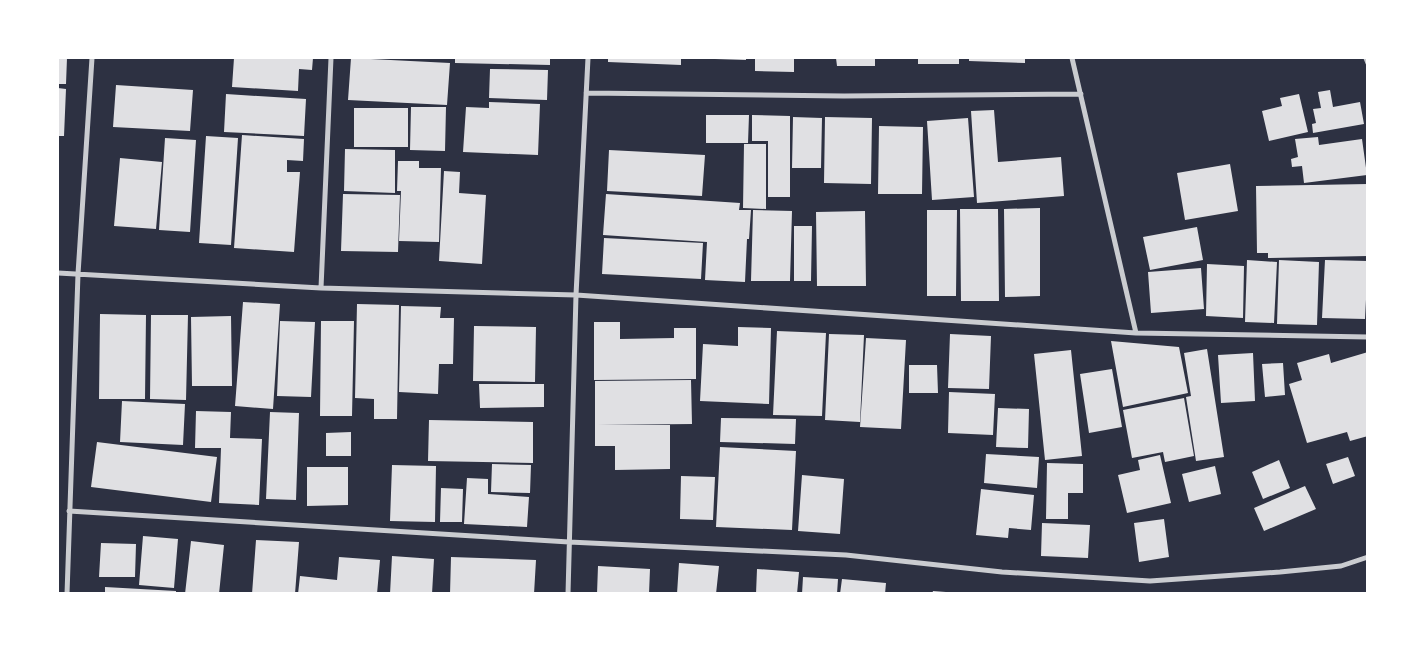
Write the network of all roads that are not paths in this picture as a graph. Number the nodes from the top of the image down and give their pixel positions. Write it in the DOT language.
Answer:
graph roads {
  1 [pos="92,58"];
  2 [pos="331,58"];
  3 [pos="588,58"];
  4 [pos="1072,58"];
  5 [pos="1366,58"];
  6 [pos="1368,63"];
  7 [pos="586,93"];
  8 [pos="1081,94"];
  9 [pos="58,273"];
  10 [pos="78,274"];
  11 [pos="321,288"];
  12 [pos="576,295"];
  13 [pos="1136,333"];
  14 [pos="1368,337"];
  15 [pos="69,512"];
  16 [pos="569,542"];
  17 [pos="1368,557"];
  18 [pos="67,594"];
  19 [pos="568,594"];
  1 -- 10 [label="street"];
  2 -- 11 [label="street"];
  3 -- 7 [label="street"];
  4 -- 8 [label="street"];
  5 -- 6 [label="street"];
  7 -- 8 [label="street"];
  7 -- 12 [label="street"];
  8 -- 13 [label="street"];
  9 -- 10 [label="street"];
  10 -- 11 [label="street"];
  10 -- 15 [label="street"];
  11 -- 12 [label="street"];
  12 -- 13 [label="street"];
  12 -- 16 [label="street"];
  13 -- 14 [label="street"];
  15 -- 16 [label="street"];
  15 -- 18 [label="street"];
  16 -- 17 [label="street"];
  16 -- 19 [label="street"];
}
